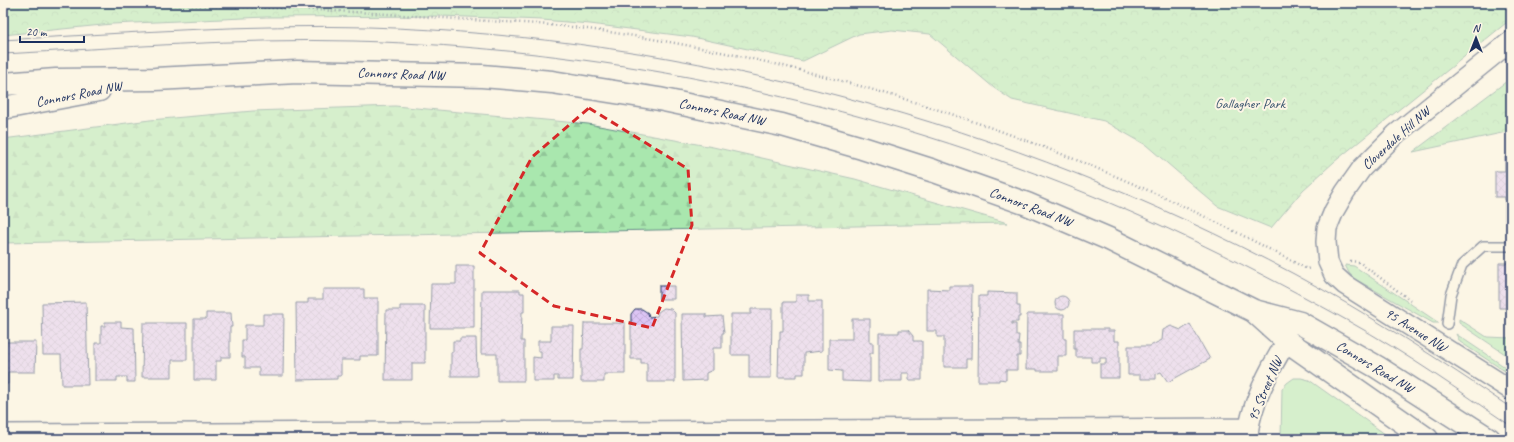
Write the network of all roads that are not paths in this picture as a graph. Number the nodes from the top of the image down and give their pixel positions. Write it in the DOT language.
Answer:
graph roads {
  1 [pos="1511,41"];
  2 [pos="155,79"];
  3 [pos="3,84"];
  4 [pos="3,108"];
  5 [pos="1511,246"];
  6 [pos="1328,262"];
  7 [pos="1254,311"];
  8 [pos="1447,324"];
  9 [pos="1287,341"];
  10 [pos="1511,390"];
  11 [pos="1248,433"];
  12 [pos="3,434"];
  13 [pos="802,434"];
  14 [pos="566,435"];
  15 [pos="145,436"];
  16 [pos="360,436"];
  17 [pos="1427,439"];
  18 [pos="1489,439"];
  1 -- 6 [label="street, Cloverdale Hill NW"];
  2 -- 3 [label="main road, Connors Road NW"];
  2 -- 4 [label="main road, Connors Road NW"];
  2 -- 7 [label="main road, Connors Road NW"];
  5 -- 8 [label="lane"];
  6 -- 10 [label="street, 95 Avenue NW"];
  7 -- 9 [label="main road, Connors Road NW"];
  7 -- 18 [label="main road, Connors Road NW"];
  9 -- 11 [label="street, 95 Street NW"];
  9 -- 17 [label="main road, Connors Road NW"];
  11 -- 13 [label="street"];
  12 -- 15 [label="street"];
  13 -- 14 [label="street"];
  14 -- 16 [label="street"];
  15 -- 16 [label="street"];
}
